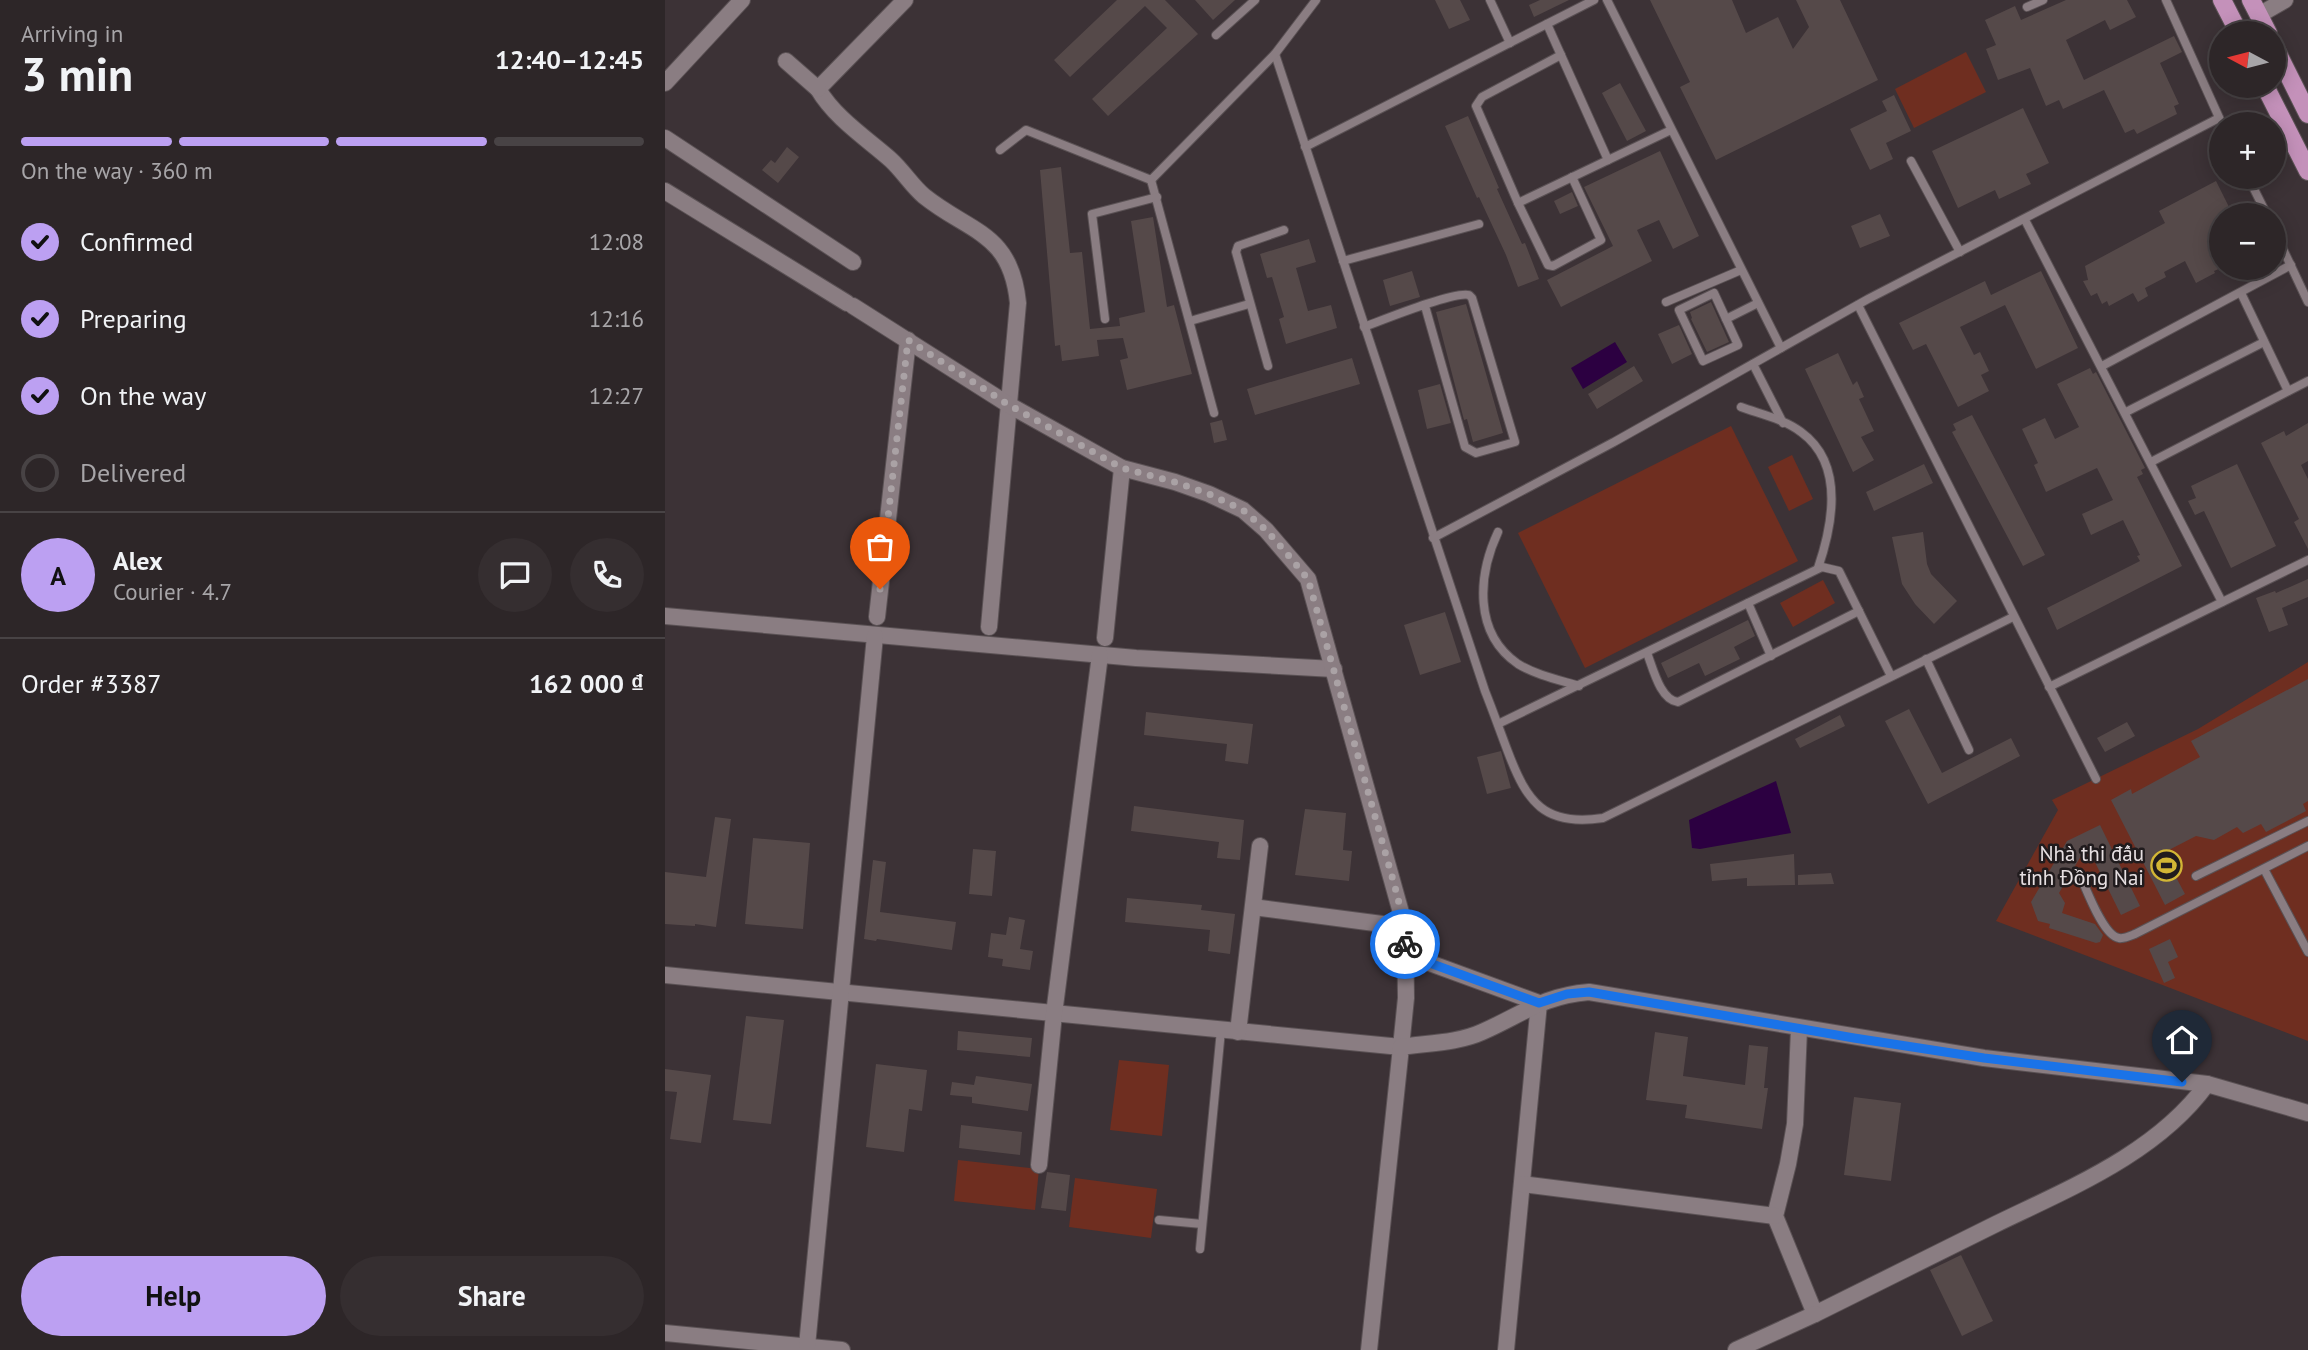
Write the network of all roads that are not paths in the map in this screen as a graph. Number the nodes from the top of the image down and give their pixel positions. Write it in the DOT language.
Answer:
graph roads {
  1 [pos="742,0"];
  2 [pos="905,0"];
  3 [pos="1255,0"];
  4 [pos="1315,0"];
  5 [pos="1490,0"];
  6 [pos="1594,0"];
  7 [pos="1607,0"];
  8 [pos="2043,0"];
  9 [pos="2166,0"];
  10 [pos="2222,0"];
  11 [pos="2285,0"];
  12 [pos="2027,8"];
  13 [pos="2255,8"];
  14 [pos="2233,21"];
  15 [pos="1546,24"];
  16 [pos="1216,35"];
  17 [pos="1510,43"];
  18 [pos="1275,54"];
  19 [pos="1561,55"];
  20 [pos="786,61"];
  21 [pos="2286,70"];
  22 [pos="665,83"];
  23 [pos="818,89"];
  24 [pos="2271,98"];
  25 [pos="2217,112"];
  26 [pos="2308,114"];
  27 [pos="2209,127"];
  28 [pos="1671,130"];
  29 [pos="665,138"];
  30 [pos="1305,147"];
  31 [pos="1000,150"];
  32 [pos="1608,160"];
  33 [pos="1910,161"];
  34 [pos="2308,171"];
  35 [pos="1572,177"];
  36 [pos="1151,180"];
  37 [pos="665,191"];
  38 [pos="1157,197"];
  39 [pos="1518,203"];
  40 [pos="2025,220"];
  41 [pos="1479,224"];
  42 [pos="1284,230"];
  43 [pos="1960,252"];
  44 [pos="2286,255"];
  45 [pos="853,261"];
  46 [pos="1343,261"];
  47 [pos="2291,265"];
  48 [pos="1741,270"];
  49 [pos="2241,293"];
  50 [pos="1666,302"];
  51 [pos="2308,302"];
  52 [pos="1758,303"];
  53 [pos="1249,304"];
  54 [pos="1858,305"];
  55 [pos="1425,306"];
  56 [pos="1726,318"];
  57 [pos="1105,319"];
  58 [pos="1190,321"];
  59 [pos="1364,327"];
  60 [pos="908,340"];
  61 [pos="2264,341"];
  62 [pos="1781,348"];
  63 [pos="1753,364"];
  64 [pos="1268,366"];
  65 [pos="2102,366"];
  66 [pos="2308,381"];
  67 [pos="2288,391"];
  68 [pos="1009,405"];
  69 [pos="1741,407"];
  70 [pos="2126,412"];
  71 [pos="1214,413"];
  72 [pos="1783,423"];
  73 [pos="2151,462"];
  74 [pos="1122,468"];
  75 [pos="1498,532"];
  76 [pos="1433,538"];
  77 [pos="2308,560"];
  78 [pos="1818,568"];
  79 [pos="2223,602"];
  80 [pos="1748,603"];
  81 [pos="1859,611"];
  82 [pos="665,616"];
  83 [pos="877,617"];
  84 [pos="2013,617"];
  85 [pos="989,626"];
  86 [pos="875,636"];
  87 [pos="1105,638"];
  88 [pos="1647,653"];
  89 [pos="1100,655"];
  90 [pos="1770,656"];
  91 [pos="1926,659"];
  92 [pos="1334,669"];
  93 [pos="1891,676"];
  94 [pos="1579,686"];
  95 [pos="2049,687"];
  96 [pos="1497,724"];
  97 [pos="1969,750"];
  98 [pos="2096,779"];
  99 [pos="2308,821"];
  100 [pos="1260,846"];
  101 [pos="2308,846"];
  102 [pos="2264,869"];
  103 [pos="2079,873"];
  104 [pos="2196,876"];
  105 [pos="1253,907"];
  106 [pos="1405,927"];
  107 [pos="2308,951"];
  108 [pos="1405,954"];
  109 [pos="665,975"];
  110 [pos="842,993"];
  111 [pos="1539,1003"];
  112 [pos="1054,1014"];
  113 [pos="1799,1028"];
  114 [pos="1221,1030"];
  115 [pos="1238,1032"];
  116 [pos="1401,1047"];
  117 [pos="2207,1084"];
  118 [pos="2308,1113"];
  119 [pos="1039,1165"];
  120 [pos="1522,1184"];
  121 [pos="1775,1216"];
  122 [pos="1159,1220"];
  123 [pos="1202,1224"];
  124 [pos="1200,1249"];
  125 [pos="1815,1314"];
  126 [pos="665,1333"];
  127 [pos="807,1346"];
  128 [pos="842,1350"];
  129 [pos="1369,1350"];
  130 [pos="1506,1350"];
  131 [pos="1737,1350"];
  1 -- 22 [label="street"];
  2 -- 23 [label="street"];
  3 -- 16 [label="lane"];
  4 -- 18 [label="lane"];
  5 -- 17 [label="lane"];
  6 -- 15 [label="lane"];
  7 -- 28 [label="lane"];
  8 -- 12 [label="lane"];
  9 -- 25 [label="lane"];
  10 -- 14 [label="main road"];
  11 -- 13 [label="street"];
  15 -- 17 [label="lane"];
  15 -- 19 [label="lane"];
  17 -- 30 [label="lane"];
  18 -- 30 [label="lane"];
  18 -- 36 [label="lane"];
  19 -- 32 [label="lane"];
  19 -- 39 [label="lane"];
  20 -- 23 [label="street"];
  21 -- 26 [label="main road"];
  23 -- 68 [label="street"];
  24 -- 34 [label="main road"];
  27 -- 40 [label="lane"];
  28 -- 32 [label="lane"];
  28 -- 48 [label="lane"];
  29 -- 45 [label="street"];
  30 -- 46 [label="lane"];
  31 -- 36 [label="lane"];
  32 -- 35 [label="lane"];
  33 -- 43 [label="lane"];
  35 -- 39 [label="lane"];
  35 -- 39 [label="lane"];
  36 -- 38 [label="lane"];
  37 -- 60 [label="street"];
  38 -- 57 [label="lane"];
  38 -- 58 [label="lane"];
  40 -- 43 [label="lane"];
  40 -- 65 [label="lane"];
  41 -- 46 [label="lane"];
  42 -- 53 [label="lane"];
  43 -- 54 [label="lane"];
  44 -- 47 [label="lane"];
  46 -- 59 [label="lane"];
  47 -- 49 [label="lane"];
  47 -- 51 [label="lane"];
  48 -- 50 [label="lane"];
  48 -- 52 [label="lane"];
  49 -- 61 [label="lane"];
  49 -- 65 [label="lane"];
  52 -- 56 [label="lane"];
  52 -- 62 [label="lane"];
  53 -- 58 [label="lane"];
  53 -- 64 [label="lane"];
  54 -- 62 [label="lane"];
  54 -- 84 [label="lane"];
  55 -- 55 [label="lane"];
  55 -- 59 [label="lane"];
  56 -- 56 [label="lane"];
  58 -- 71 [label="lane"];
  59 -- 76 [label="lane"];
  60 -- 68 [label="street"];
  60 -- 83 [label="street"];
  61 -- 67 [label="lane"];
  61 -- 70 [label="lane"];
  62 -- 63 [label="lane"];
  63 -- 72 [label="lane"];
  63 -- 76 [label="lane"];
  65 -- 70 [label="lane"];
  66 -- 67 [label="lane"];
  67 -- 73 [label="lane"];
  68 -- 74 [label="street"];
  68 -- 85 [label="street"];
  69 -- 72 [label="lane"];
  70 -- 73 [label="lane"];
  72 -- 78 [label="lane"];
  73 -- 79 [label="lane"];
  74 -- 87 [label="street"];
  74 -- 92 [label="street"];
  75 -- 94 [label="lane"];
  76 -- 96 [label="lane"];
  77 -- 79 [label="lane"];
  78 -- 80 [label="lane"];
  78 -- 81 [label="lane"];
  79 -- 95 [label="lane"];
  80 -- 88 [label="lane"];
  80 -- 90 [label="lane"];
  81 -- 90 [label="lane"];
  81 -- 93 [label="lane"];
  82 -- 86 [label="street"];
  84 -- 91 [label="lane"];
  84 -- 95 [label="lane"];
  86 -- 89 [label="street"];
  86 -- 110 [label="street"];
  88 -- 90 [label="lane"];
  88 -- 94 [label="lane"];
  89 -- 92 [label="street"];
  89 -- 112 [label="street"];
  91 -- 93 [label="lane"];
  91 -- 97 [label="lane"];
  92 -- 106 [label="street"];
  93 -- 96 [label="lane"];
  94 -- 96 [label="lane"];
  95 -- 98 [label="lane"];
  99 -- 104 [label="lane"];
  100 -- 105 [label="street"];
  101 -- 102 [label="lane"];
  102 -- 103 [label="lane"];
  102 -- 107 [label="lane"];
  105 -- 106 [label="street"];
  105 -- 115 [label="street"];
  106 -- 108 [label="street"];
  108 -- 111 [label="street"];
  108 -- 116 [label="street"];
  109 -- 110 [label="street"];
  110 -- 112 [label="street"];
  110 -- 127 [label="street"];
  111 -- 113 [label="street"];
  111 -- 116 [label="street"];
  111 -- 120 [label="street"];
  112 -- 114 [label="street"];
  112 -- 119 [label="street"];
  113 -- 117 [label="street"];
  113 -- 121 [label="street"];
  114 -- 115 [label="street"];
  114 -- 123 [label="lane"];
  115 -- 116 [label="street"];
  116 -- 129 [label="street"];
  117 -- 118 [label="street"];
  117 -- 125 [label="street"];
  120 -- 121 [label="street"];
  120 -- 130 [label="street"];
  121 -- 125 [label="street"];
  122 -- 123 [label="lane"];
  123 -- 124 [label="lane"];
  125 -- 131 [label="street"];
  126 -- 127 [label="street"];
  127 -- 128 [label="street"];
}
